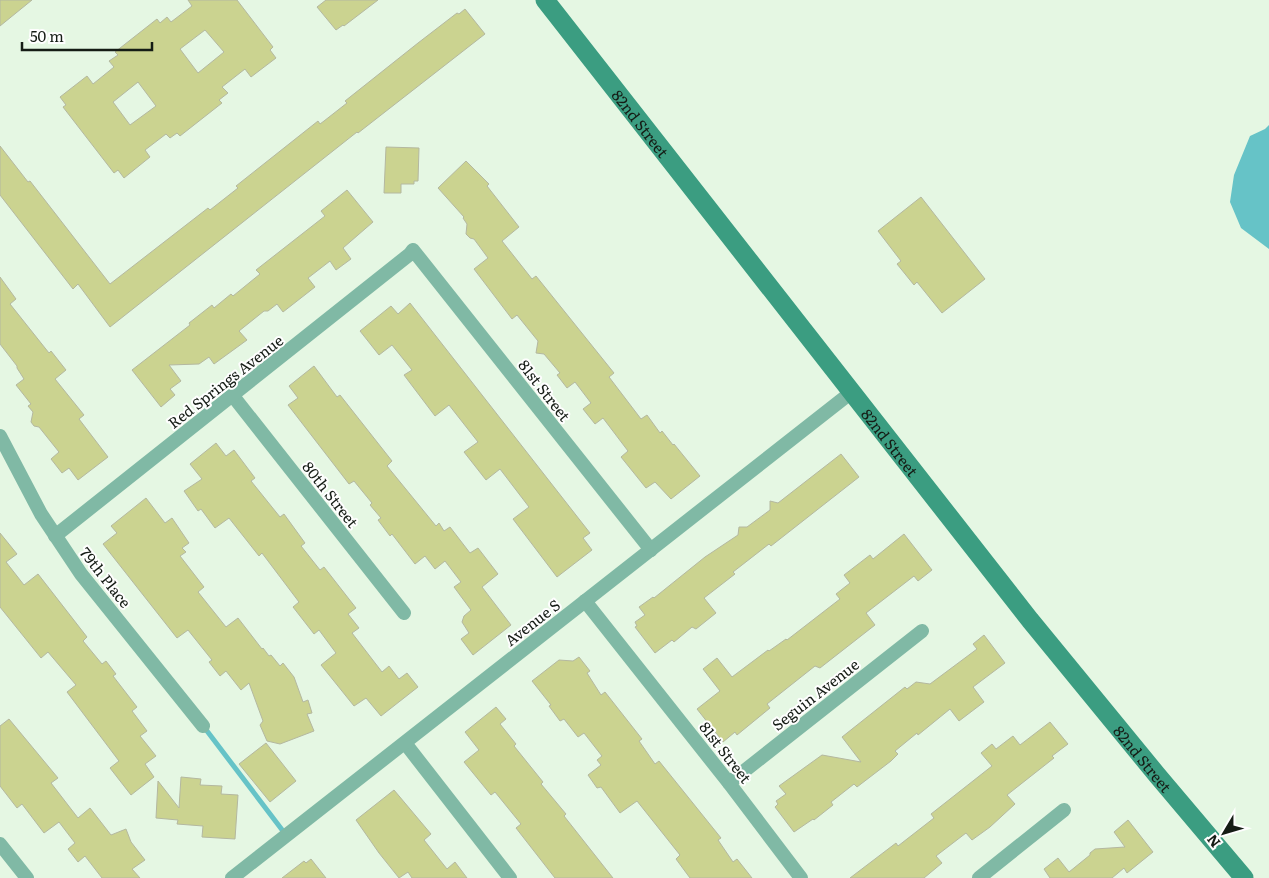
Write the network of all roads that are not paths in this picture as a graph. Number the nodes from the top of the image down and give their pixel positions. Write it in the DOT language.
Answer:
graph roads {
  1 [pos="545,0"];
  2 [pos="414,250"];
  3 [pos="853,391"];
  4 [pos="233,396"];
  5 [pos="0,436"];
  6 [pos="55,536"];
  7 [pos="651,550"];
  8 [pos="585,601"];
  9 [pos="404,613"];
  10 [pos="922,631"];
  11 [pos="203,726"];
  12 [pos="405,743"];
  13 [pos="729,783"];
  14 [pos="1064,810"];
  15 [pos="0,844"];
  16 [pos="27,878"];
  17 [pos="232,878"];
  18 [pos="510,878"];
  19 [pos="801,878"];
  20 [pos="979,878"];
  21 [pos="1244,878"];
  1 -- 3 [label="main road, 82nd Street"];
  2 -- 4 [label="street, Red Springs Avenue"];
  2 -- 7 [label="street, 81st Street"];
  3 -- 7 [label="street, Avenue S"];
  3 -- 21 [label="main road, 82nd Street"];
  4 -- 6 [label="street, Red Springs Avenue"];
  4 -- 9 [label="street, 80th Street"];
  5 -- 6 [label="street, 79th Place"];
  6 -- 11 [label="street, 79th Place"];
  7 -- 8 [label="street, Avenue S"];
  8 -- 12 [label="street, Avenue S"];
  8 -- 13 [label="street, 81st Street"];
  10 -- 13 [label="street, Seguin Avenue"];
  12 -- 17 [label="street, Avenue S"];
  12 -- 18 [label="street"];
  13 -- 19 [label="street, 81st Street"];
  14 -- 20 [label="street"];
  15 -- 16 [label="street"];
}
